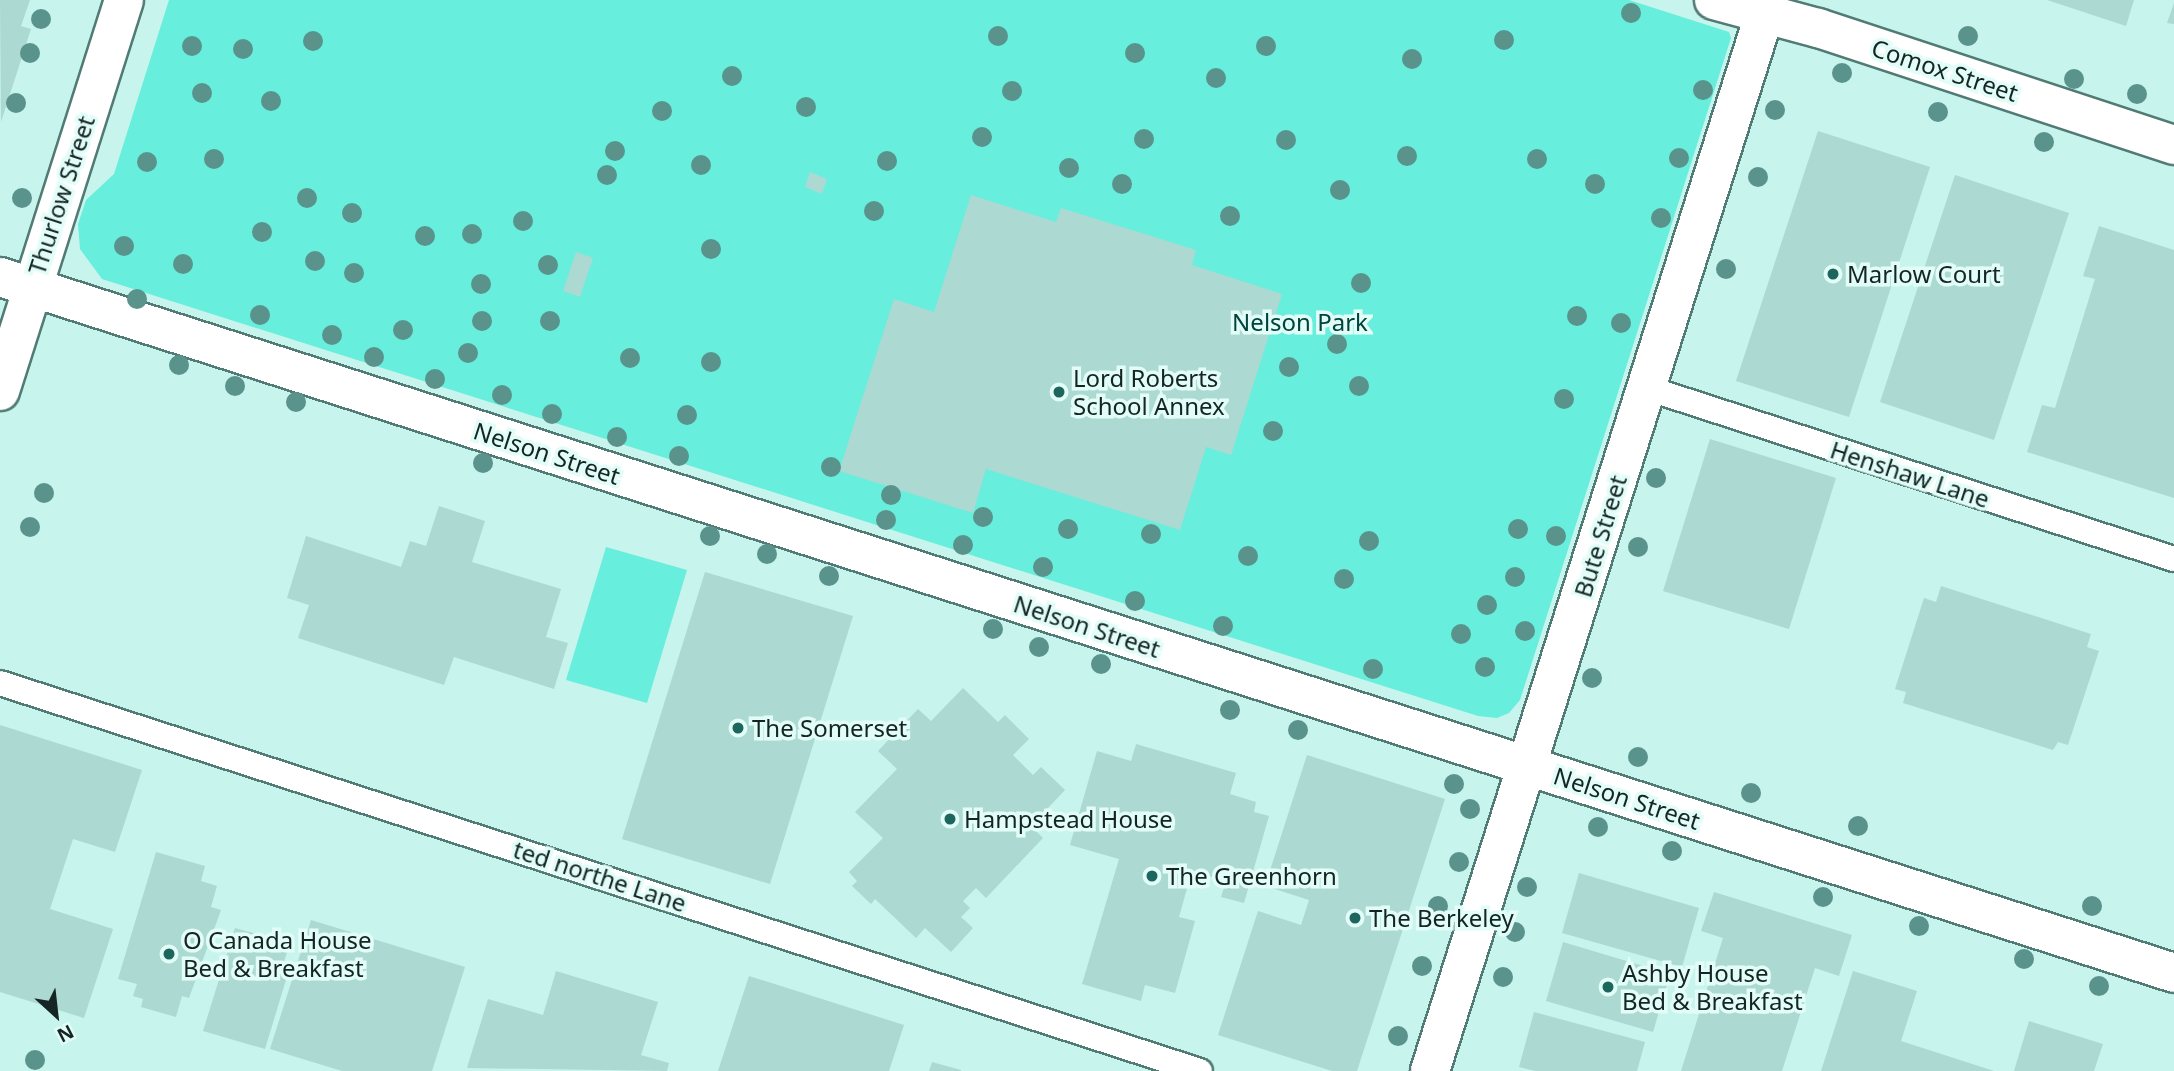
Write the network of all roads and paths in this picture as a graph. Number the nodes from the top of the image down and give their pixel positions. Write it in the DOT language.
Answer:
graph roads {
  1 [pos="124,0"];
  2 [pos="1714,0"];
  3 [pos="1766,8"];
  4 [pos="2174,145"];
  5 [pos="16,283"];
  6 [pos="1647,388"];
  7 [pos="0,391"];
  8 [pos="2174,559"];
  9 [pos="0,683"];
  10 [pos="1527,766"];
  11 [pos="2174,973"];
  12 [pos="1200,1071"];
  13 [pos="1430,1071"];
  1 -- 5 [label="street, Thurlow Street"];
  2 -- 3 [label="street, Comox Street"];
  3 -- 4 [label="street, Comox Street"];
  3 -- 6 [label="street, Bute Street"];
  5 -- 7 [label="street, Thurlow Street"];
  5 -- 10 [label="street, Nelson Street"];
  6 -- 8 [label="lane, Henshaw Lane"];
  6 -- 10 [label="street, Bute Street"];
  9 -- 12 [label="lane, ted northe Lane"];
  10 -- 11 [label="street, Nelson Street"];
  10 -- 13 [label="street, Bute Street"];
}
